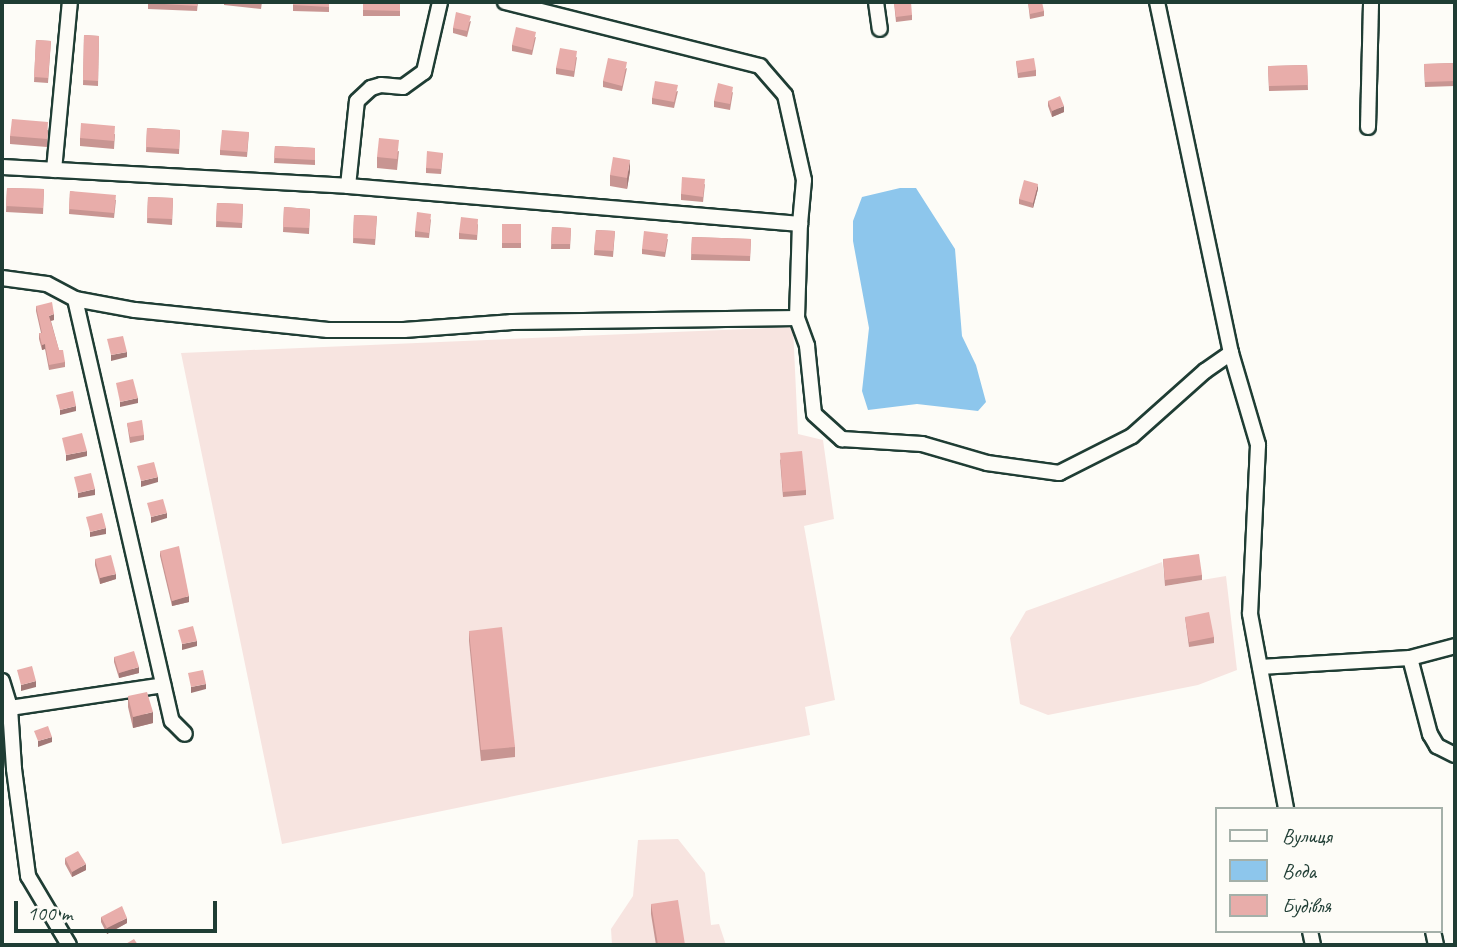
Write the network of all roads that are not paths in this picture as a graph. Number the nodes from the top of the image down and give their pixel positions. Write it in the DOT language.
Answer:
graph roads {
  1 [pos="70,2"];
  2 [pos="440,2"];
  3 [pos="505,2"];
  4 [pos="876,2"];
  5 [pos="1157,2"];
  6 [pos="1371,2"];
  7 [pos="880,29"];
  8 [pos="1368,127"];
  9 [pos="2,167"];
  10 [pos="54,170"];
  11 [pos="348,186"];
  12 [pos="800,224"];
  13 [pos="2,278"];
  14 [pos="75,299"];
  15 [pos="797,318"];
  16 [pos="1231,353"];
  17 [pos="1455,646"];
  18 [pos="1410,658"];
  19 [pos="1260,667"];
  20 [pos="2,681"];
  21 [pos="163,685"];
  22 [pos="10,708"];
  23 [pos="186,734"];
  24 [pos="1455,755"];
  25 [pos="1286,807"];
  26 [pos="69,945"];
  1 -- 10 [label="street"];
  2 -- 11 [label="street"];
  3 -- 12 [label="street"];
  4 -- 7 [label="street"];
  5 -- 16 [label="street"];
  6 -- 8 [label="street"];
  9 -- 10 [label="street"];
  10 -- 11 [label="street"];
  11 -- 12 [label="street"];
  12 -- 15 [label="street"];
  13 -- 14 [label="street"];
  14 -- 15 [label="street"];
  14 -- 21 [label="street"];
  15 -- 16 [label="street"];
  16 -- 19 [label="street"];
  17 -- 18 [label="street"];
  18 -- 19 [label="street"];
  18 -- 24 [label="street"];
  19 -- 25 [label="street"];
  20 -- 22 [label="street"];
  21 -- 22 [label="street"];
  21 -- 23 [label="street"];
  22 -- 26 [label="street"];
}
